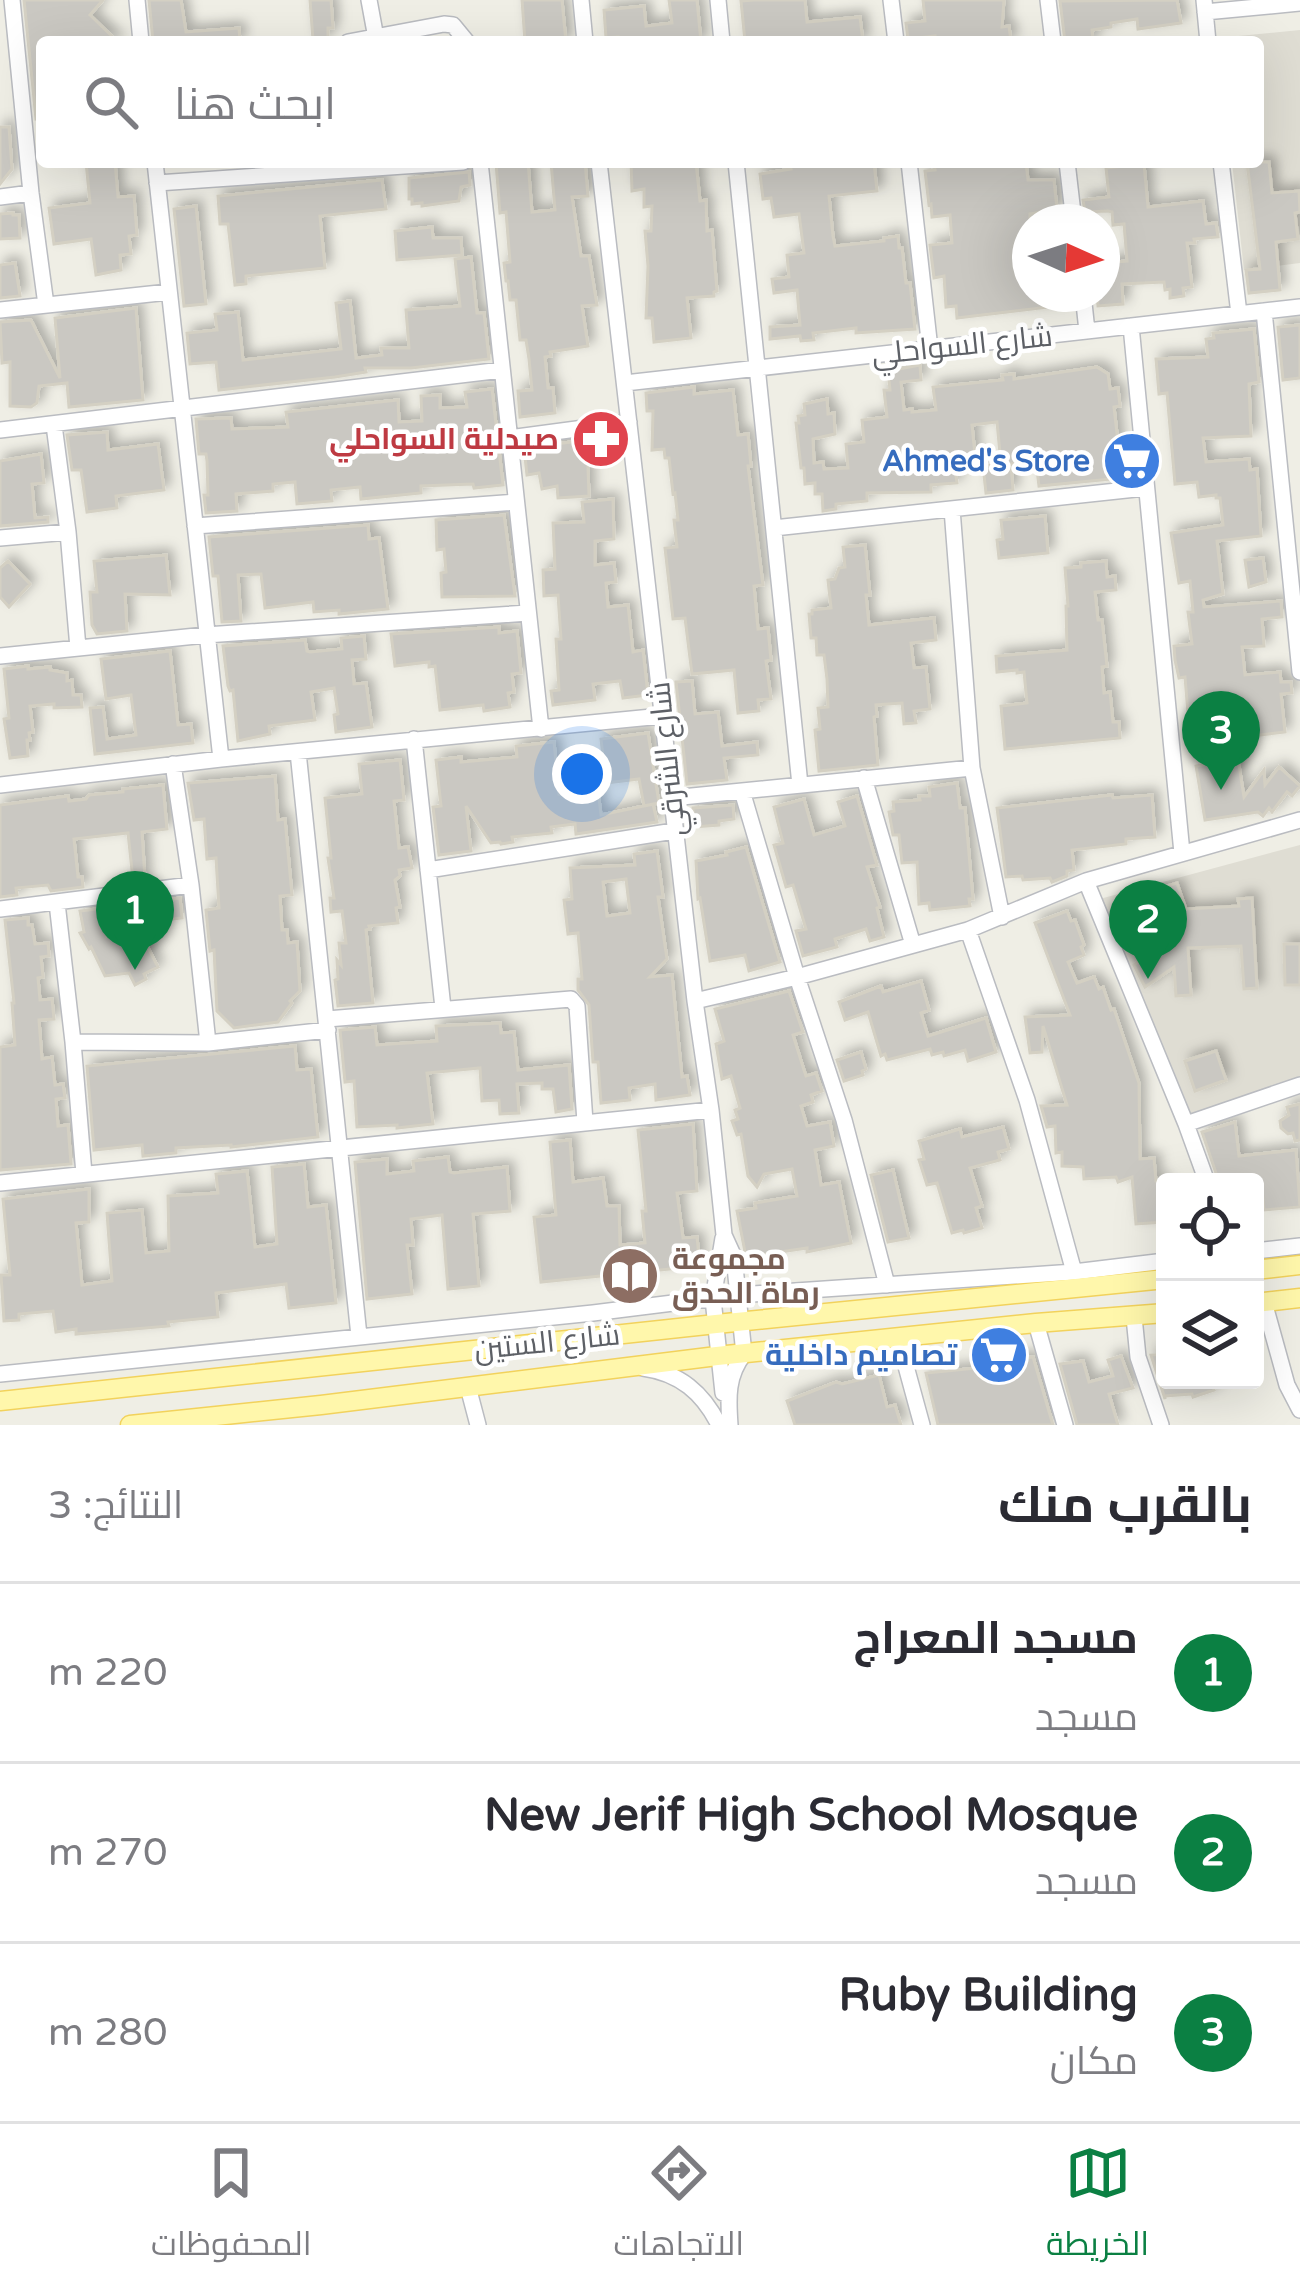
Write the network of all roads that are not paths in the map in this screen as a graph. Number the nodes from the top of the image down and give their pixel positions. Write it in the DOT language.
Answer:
graph roads {
  1 [pos="12,0"];
  2 [pos="136,0"];
  3 [pos="369,0"];
  4 [pos="581,0"];
  5 [pos="718,0"];
  6 [pos="892,0"];
  7 [pos="1048,0"];
  8 [pos="1300,3"];
  9 [pos="1205,6"];
  10 [pos="140,36"];
  11 [pos="376,36"];
  12 [pos="385,36"];
  13 [pos="462,36"];
  14 [pos="584,36"];
  15 [pos="721,36"];
  16 [pos="895,36"];
  17 [pos="1052,36"];
  18 [pos="1208,36"];
  19 [pos="155,168"];
  20 [pos="376,168"];
  21 [pos="481,168"];
  22 [pos="600,168"];
  23 [pos="737,168"];
  24 [pos="910,168"];
  25 [pos="1068,168"];
  26 [pos="1222,168"];
  27 [pos="157,183"];
  28 [pos="31,193"];
  29 [pos="0,197"];
  30 [pos="1072,204"];
  31 [pos="169,292"];
  32 [pos="46,305"];
  33 [pos="1300,307"];
  34 [pos="0,310"];
  35 [pos="1264,311"];
  36 [pos="1085,312"];
  37 [pos="1239,314"];
  38 [pos="1131,326"];
  39 [pos="1087,331"];
  40 [pos="930,349"];
  41 [pos="758,368"];
  42 [pos="502,370"];
  43 [pos="625,383"];
  44 [pos="182,411"];
  45 [pos="629,422"];
  46 [pos="55,424"];
  47 [pos="0,430"];
  48 [pos="509,437"];
  49 [pos="1145,488"];
  50 [pos="516,502"];
  51 [pos="952,509"];
  52 [pos="194,526"];
  53 [pos="774,528"];
  54 [pos="68,532"];
  55 [pos="0,538"];
  56 [pos="528,613"];
  57 [pos="206,635"];
  58 [pos="78,648"];
  59 [pos="0,656"];
  60 [pos="1300,672"];
  61 [pos="662,716"];
  62 [pos="541,729"];
  63 [pos="414,739"];
  64 [pos="298,752"];
  65 [pos="221,759"];
  66 [pos="173,764"];
  67 [pos="972,768"];
  68 [pos="865,778"];
  69 [pos="0,785"];
  70 [pos="800,785"];
  71 [pos="742,791"];
  72 [pos="672,798"];
  73 [pos="1300,820"];
  74 [pos="674,831"];
  75 [pos="1182,853"];
  76 [pos="428,870"];
  77 [pos="1086,881"];
  78 [pos="191,885"];
  79 [pos="57,903"];
  80 [pos="0,909"];
  81 [pos="1002,916"];
  82 [pos="968,930"];
  83 [pos="913,946"];
  84 [pos="797,977"];
  85 [pos="695,1001"];
  86 [pos="443,1008"];
  87 [pos="327,1025"];
  88 [pos="73,1042"];
  89 [pos="208,1043"];
  90 [pos="1300,1085"];
  91 [pos="711,1110"];
  92 [pos="585,1122"];
  93 [pos="1186,1124"];
  94 [pos="338,1147"];
  95 [pos="1204,1173"];
  96 [pos="84,1174"];
  97 [pos="0,1183"];
  98 [pos="1300,1246"];
  99 [pos="1264,1250"];
  100 [pos="727,1260"];
  101 [pos="1156,1262"];
  102 [pos="1300,1265"];
  103 [pos="1264,1269"];
  104 [pos="1074,1272"];
  105 [pos="1156,1280"];
  106 [pos="887,1285"];
  107 [pos="782,1292"];
  108 [pos="737,1295"];
  109 [pos="1300,1298"];
  110 [pos="713,1299"];
  111 [pos="1264,1302"];
  112 [pos="681,1303"];
  113 [pos="1156,1314"];
  114 [pos="1134,1317"];
  115 [pos="1264,1318"];
  116 [pos="742,1321"];
  117 [pos="1036,1323"];
  118 [pos="716,1324"];
  119 [pos="359,1336"];
  120 [pos="898,1337"];
  121 [pos="744,1354"];
  122 [pos="717,1356"];
  123 [pos="634,1366"];
  124 [pos="0,1374"];
  125 [pos="468,1387"];
  126 [pos="0,1401"];
  127 [pos="1300,1411"];
  128 [pos="324,1415"];
  129 [pos="172,1423"];
  130 [pos="130,1425"];
  131 [pos="478,1425"];
  132 [pos="726,1425"];
  133 [pos="922,1425"];
  134 [pos="1065,1425"];
  135 [pos="1161,1425"];
  1 -- 28 [label="street"];
  2 -- 10 [label="street"];
  3 -- 11 [label="street"];
  4 -- 14 [label="street"];
  5 -- 15 [label="street"];
  6 -- 16 [label="street"];
  7 -- 17 [label="street"];
  8 -- 9 [label="street"];
  9 -- 18 [label="street"];
  12 -- 13 [label="street"];
  19 -- 27 [label="street"];
  20 -- 27 [label="street"];
  21 -- 42 [label="street"];
  22 -- 43 [label="street, شارع الشرقي"];
  23 -- 41 [label="street"];
  24 -- 40 [label="street"];
  25 -- 30 [label="street"];
  26 -- 37 [label="street"];
  27 -- 31 [label="street"];
  28 -- 29 [label="street"];
  28 -- 32 [label="street"];
  31 -- 32 [label="street"];
  31 -- 44 [label="street"];
  32 -- 34 [label="street"];
  33 -- 35 [label="street, شارع السواحلي"];
  35 -- 37 [label="street, شارع السواحلي"];
  35 -- 60 [label="street"];
  36 -- 39 [label="street"];
  37 -- 38 [label="street, شارع السواحلي"];
  38 -- 39 [label="street, شارع السواحلي"];
  38 -- 49 [label="street"];
  39 -- 40 [label="street, شارع السواحلي"];
  40 -- 41 [label="street, شارع السواحلي"];
  41 -- 43 [label="street, شارع السواحلي"];
  41 -- 53 [label="street"];
  42 -- 44 [label="street"];
  42 -- 48 [label="street"];
  43 -- 45 [label="street, شارع الشرقي"];
  44 -- 46 [label="street"];
  44 -- 52 [label="street"];
  45 -- 48 [label="street"];
  45 -- 61 [label="street, شارع الشرقي"];
  46 -- 47 [label="street"];
  46 -- 54 [label="street"];
  48 -- 50 [label="street"];
  49 -- 51 [label="street"];
  49 -- 75 [label="street"];
  50 -- 52 [label="street"];
  50 -- 56 [label="street"];
  51 -- 53 [label="street"];
  51 -- 67 [label="street"];
  52 -- 57 [label="street"];
  53 -- 70 [label="street"];
  54 -- 55 [label="street"];
  54 -- 58 [label="street"];
  56 -- 57 [label="street"];
  56 -- 62 [label="street"];
  57 -- 58 [label="street"];
  57 -- 65 [label="street"];
  58 -- 59 [label="street"];
  61 -- 62 [label="street"];
  61 -- 72 [label="street, شارع الشرقي"];
  62 -- 63 [label="street"];
  63 -- 64 [label="street"];
  63 -- 76 [label="street"];
  64 -- 65 [label="street"];
  64 -- 87 [label="street"];
  65 -- 66 [label="street"];
  66 -- 69 [label="street"];
  66 -- 78 [label="street"];
  67 -- 68 [label="street"];
  67 -- 81 [label="street"];
  68 -- 70 [label="street"];
  68 -- 83 [label="street"];
  70 -- 71 [label="street"];
  71 -- 72 [label="street"];
  71 -- 84 [label="street"];
  72 -- 74 [label="street, شارع الشرقي"];
  73 -- 75 [label="street"];
  74 -- 76 [label="street"];
  74 -- 85 [label="street, شارع الشرقي"];
  75 -- 77 [label="street"];
  76 -- 86 [label="street"];
  77 -- 81 [label="street"];
  77 -- 93 [label="street"];
  78 -- 79 [label="street"];
  78 -- 89 [label="street"];
  79 -- 80 [label="street"];
  79 -- 88 [label="street"];
  81 -- 82 [label="street"];
  82 -- 83 [label="street"];
  82 -- 104 [label="street"];
  83 -- 84 [label="street"];
  84 -- 85 [label="street"];
  84 -- 106 [label="street"];
  85 -- 91 [label="street, شارع الشرقي"];
  86 -- 87 [label="street"];
  86 -- 92 [label="street"];
  87 -- 89 [label="street"];
  87 -- 94 [label="street"];
  88 -- 89 [label="street"];
  88 -- 96 [label="street"];
  90 -- 93 [label="street"];
  91 -- 92 [label="street"];
  91 -- 100 [label="street, شارع الشرقي"];
  92 -- 94 [label="street"];
  93 -- 95 [label="street"];
  94 -- 96 [label="street"];
  94 -- 119 [label="street"];
  96 -- 97 [label="street"];
  98 -- 99 [label="street"];
  100 -- 107 [label="street"];
  100 -- 108 [label="street"];
  100 -- 110 [label="street"];
  100 -- 112 [label="street"];
  101 -- 104 [label="street"];
  102 -- 103 [label="main road"];
  104 -- 106 [label="street"];
  105 -- 116 [label="main road, شارع الستين"];
  106 -- 107 [label="street"];
  107 -- 108 [label="street"];
  108 -- 110 [label="street"];
  108 -- 116 [label="street"];
  109 -- 111 [label="main road"];
  110 -- 112 [label="street"];
  110 -- 118 [label="street"];
  112 -- 119 [label="street"];
  113 -- 114 [label="main road, شارع الستين"];
  114 -- 117 [label="main road, شارع الستين"];
  114 -- 135 [label="street"];
  115 -- 127 [label="street"];
  116 -- 118 [label="main road, شارع الستين"];
  116 -- 121 [label="street"];
  117 -- 120 [label="main road, شارع الستين"];
  117 -- 134 [label="street"];
  118 -- 122 [label="street"];
  118 -- 126 [label="main road, شارع الستين"];
  119 -- 124 [label="street"];
  120 -- 121 [label="main road, شارع الستين"];
  120 -- 133 [label="street"];
  121 -- 122 [label="main road, شارع الستين"];
  121 -- 132 [label="street"];
  122 -- 123 [label="main road, شارع الستين"];
  122 -- 132 [label="street"];
  123 -- 125 [label="main road, شارع الستين"];
  123 -- 132 [label="street"];
  125 -- 128 [label="main road, شارع الستين"];
  125 -- 131 [label="street"];
  128 -- 129 [label="main road, شارع الستين"];
  129 -- 130 [label="main road, شارع الستين"];
}
